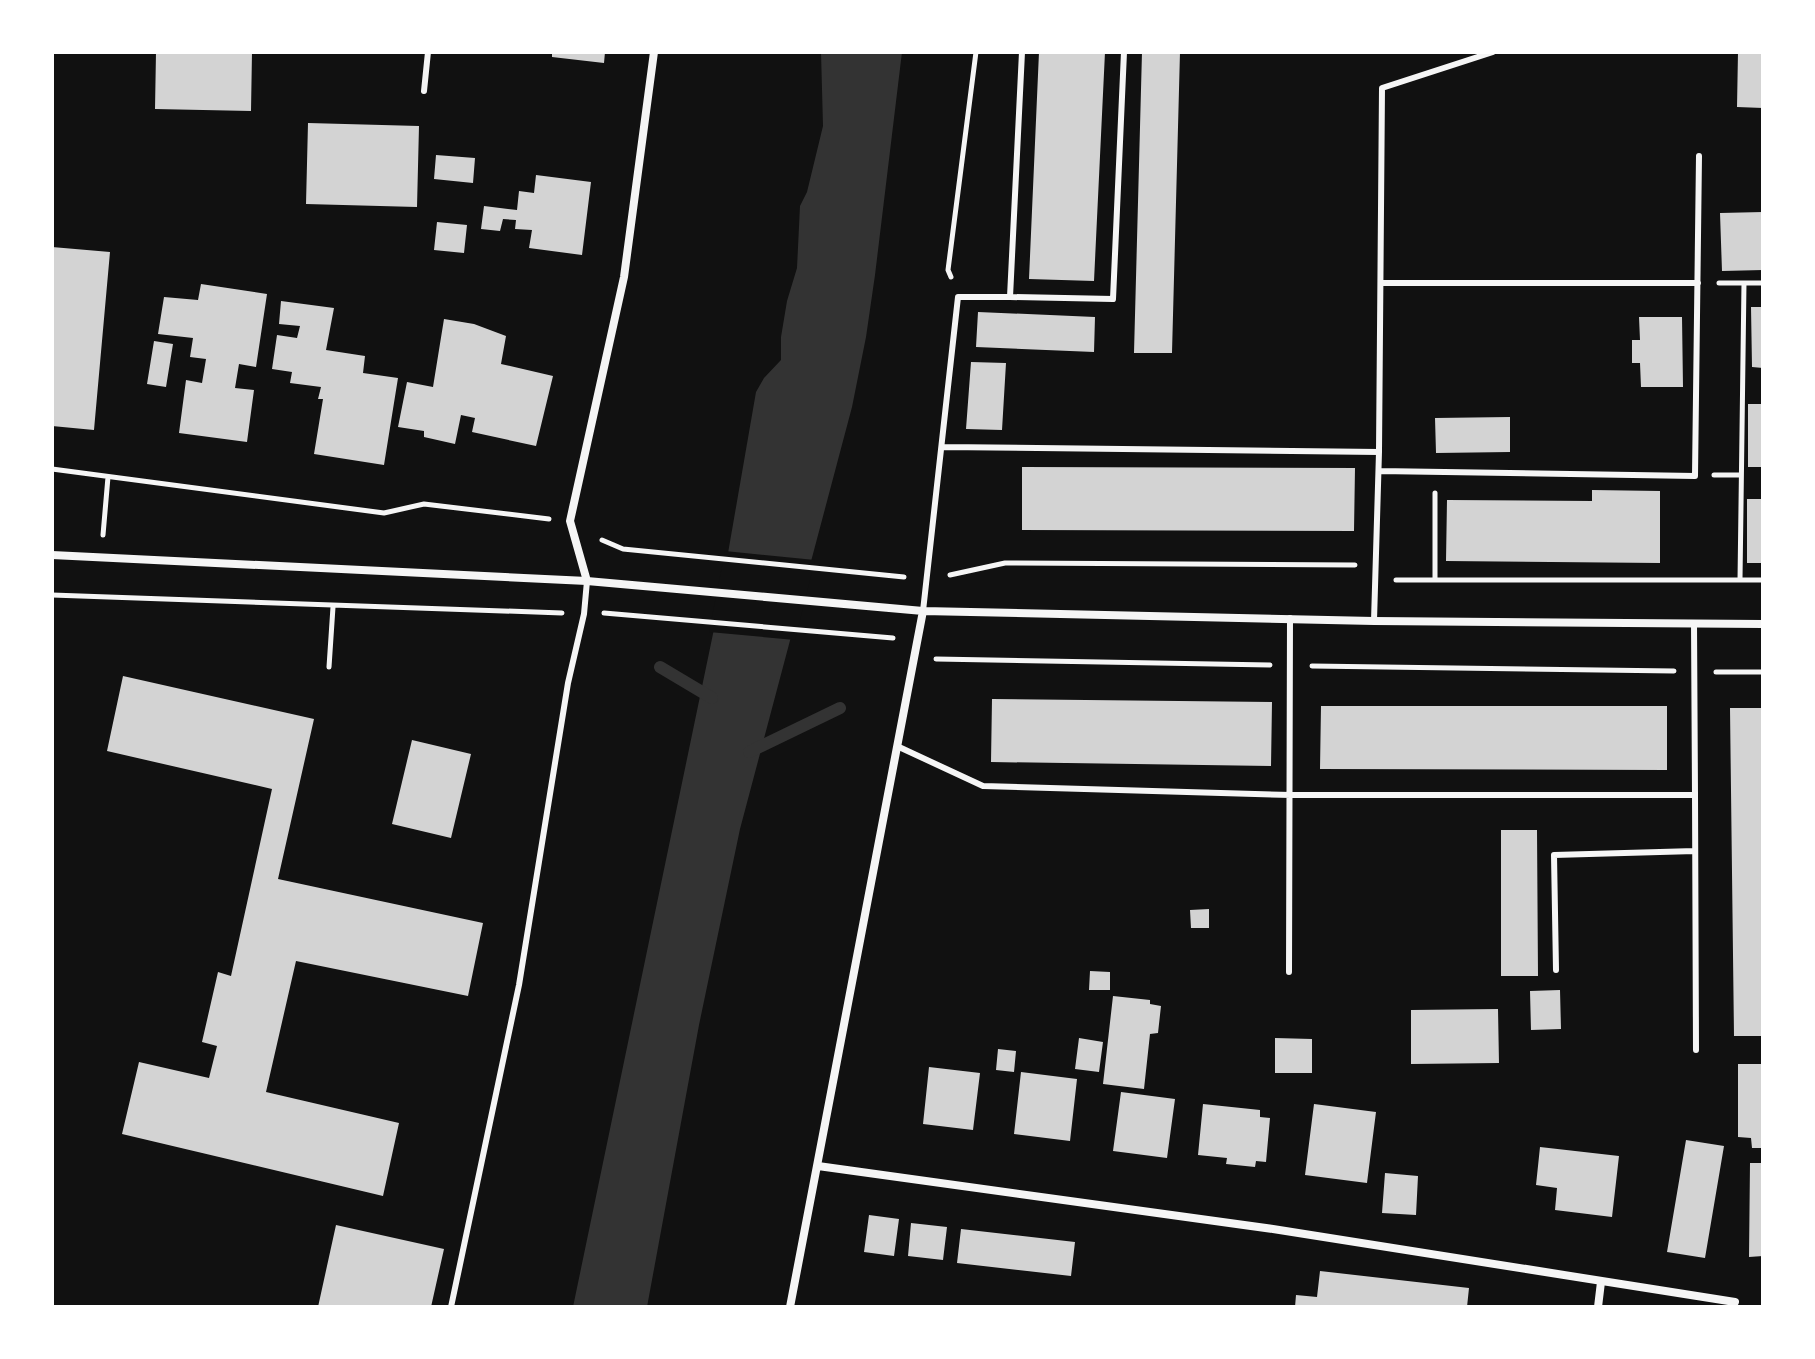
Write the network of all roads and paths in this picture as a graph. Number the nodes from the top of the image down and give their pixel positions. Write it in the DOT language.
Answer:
graph roads {
  1 [pos="428,52"];
  2 [pos="654,52"];
  3 [pos="976,52"];
  4 [pos="1022,52"];
  5 [pos="1124,52"];
  6 [pos="1493,52"];
  7 [pos="424,91"];
  8 [pos="1699,156"];
  9 [pos="1381,283"];
  10 [pos="1698,283"];
  11 [pos="1744,283"];
  12 [pos="1763,283"];
  13 [pos="958,297"];
  14 [pos="1010,297"];
  15 [pos="943,447"];
  16 [pos="1379,452"];
  17 [pos="52,469"];
  18 [pos="1379,471"];
  19 [pos="1435,472"];
  20 [pos="570,521"];
  21 [pos="623,549"];
  22 [pos="52,555"];
  23 [pos="1376,565"];
  24 [pos="883,575"];
  25 [pos="926,579"];
  26 [pos="1375,580"];
  27 [pos="1435,580"];
  28 [pos="1740,580"];
  29 [pos="1763,580"];
  30 [pos="587,581"];
  31 [pos="52,595"];
  32 [pos="333,607"];
  33 [pos="923,611"];
  34 [pos="584,614"];
  35 [pos="614,614"];
  36 [pos="1290,618"];
  37 [pos="1374,621"];
  38 [pos="1694,623"];
  39 [pos="1763,624"];
  40 [pos="870,637"];
  41 [pos="915,658"];
  42 [pos="1289,665"];
  43 [pos="329,667"];
  44 [pos="1695,671"];
  45 [pos="1763,672"];
  46 [pos="899,747"];
  47 [pos="1291,795"];
  48 [pos="1695,795"];
  49 [pos="1695,851"];
  50 [pos="1556,970"];
  51 [pos="1289,972"];
  52 [pos="1696,1050"];
  53 [pos="818,1166"];
  54 [pos="1601,1282"];
  55 [pos="1735,1302"];
  56 [pos="451,1307"];
  57 [pos="790,1307"];
  58 [pos="1598,1307"];
  1 -- 7 [label="lane"];
  2 -- 20 [label="street"];
  3 -- 13 [label="path"];
  4 -- 14 [label="lane"];
  5 -- 14 [label="lane"];
  6 -- 9 [label="lane"];
  8 -- 10 [label="lane"];
  9 -- 10 [label="lane"];
  9 -- 16 [label="lane"];
  10 -- 11 [label="path"];
  10 -- 19 [label="lane"];
  11 -- 12 [label="path"];
  11 -- 28 [label="path"];
  13 -- 14 [label="lane"];
  13 -- 15 [label="lane"];
  15 -- 16 [label="lane"];
  15 -- 25 [label="lane"];
  16 -- 18 [label="lane"];
  17 -- 20 [label="path"];
  18 -- 19 [label="lane"];
  18 -- 23 [label="lane"];
  19 -- 27 [label="path"];
  20 -- 30 [label="street"];
  21 -- 24 [label="path"];
  22 -- 30 [label="street"];
  23 -- 25 [label="path"];
  23 -- 26 [label="lane"];
  25 -- 33 [label="lane"];
  26 -- 27 [label="path"];
  26 -- 37 [label="lane"];
  27 -- 28 [label="path"];
  28 -- 29 [label="path"];
  30 -- 33 [label="street"];
  30 -- 34 [label="lane"];
  31 -- 32 [label="path"];
  32 -- 34 [label="path"];
  32 -- 43 [label="path"];
  33 -- 36 [label="street"];
  33 -- 41 [label="street"];
  34 -- 56 [label="lane"];
  35 -- 40 [label="path"];
  36 -- 37 [label="street"];
  36 -- 42 [label="lane"];
  37 -- 38 [label="street"];
  38 -- 39 [label="street"];
  38 -- 44 [label="lane"];
  41 -- 42 [label="path"];
  41 -- 46 [label="street"];
  42 -- 44 [label="path"];
  42 -- 47 [label="lane"];
  44 -- 45 [label="path"];
  44 -- 48 [label="lane"];
  46 -- 47 [label="lane"];
  46 -- 53 [label="street"];
  47 -- 48 [label="lane"];
  47 -- 51 [label="lane"];
  48 -- 49 [label="lane"];
  49 -- 50 [label="lane"];
  49 -- 52 [label="lane"];
  53 -- 54 [label="street"];
  53 -- 57 [label="street"];
  54 -- 55 [label="street"];
  54 -- 58 [label="street"];
}
